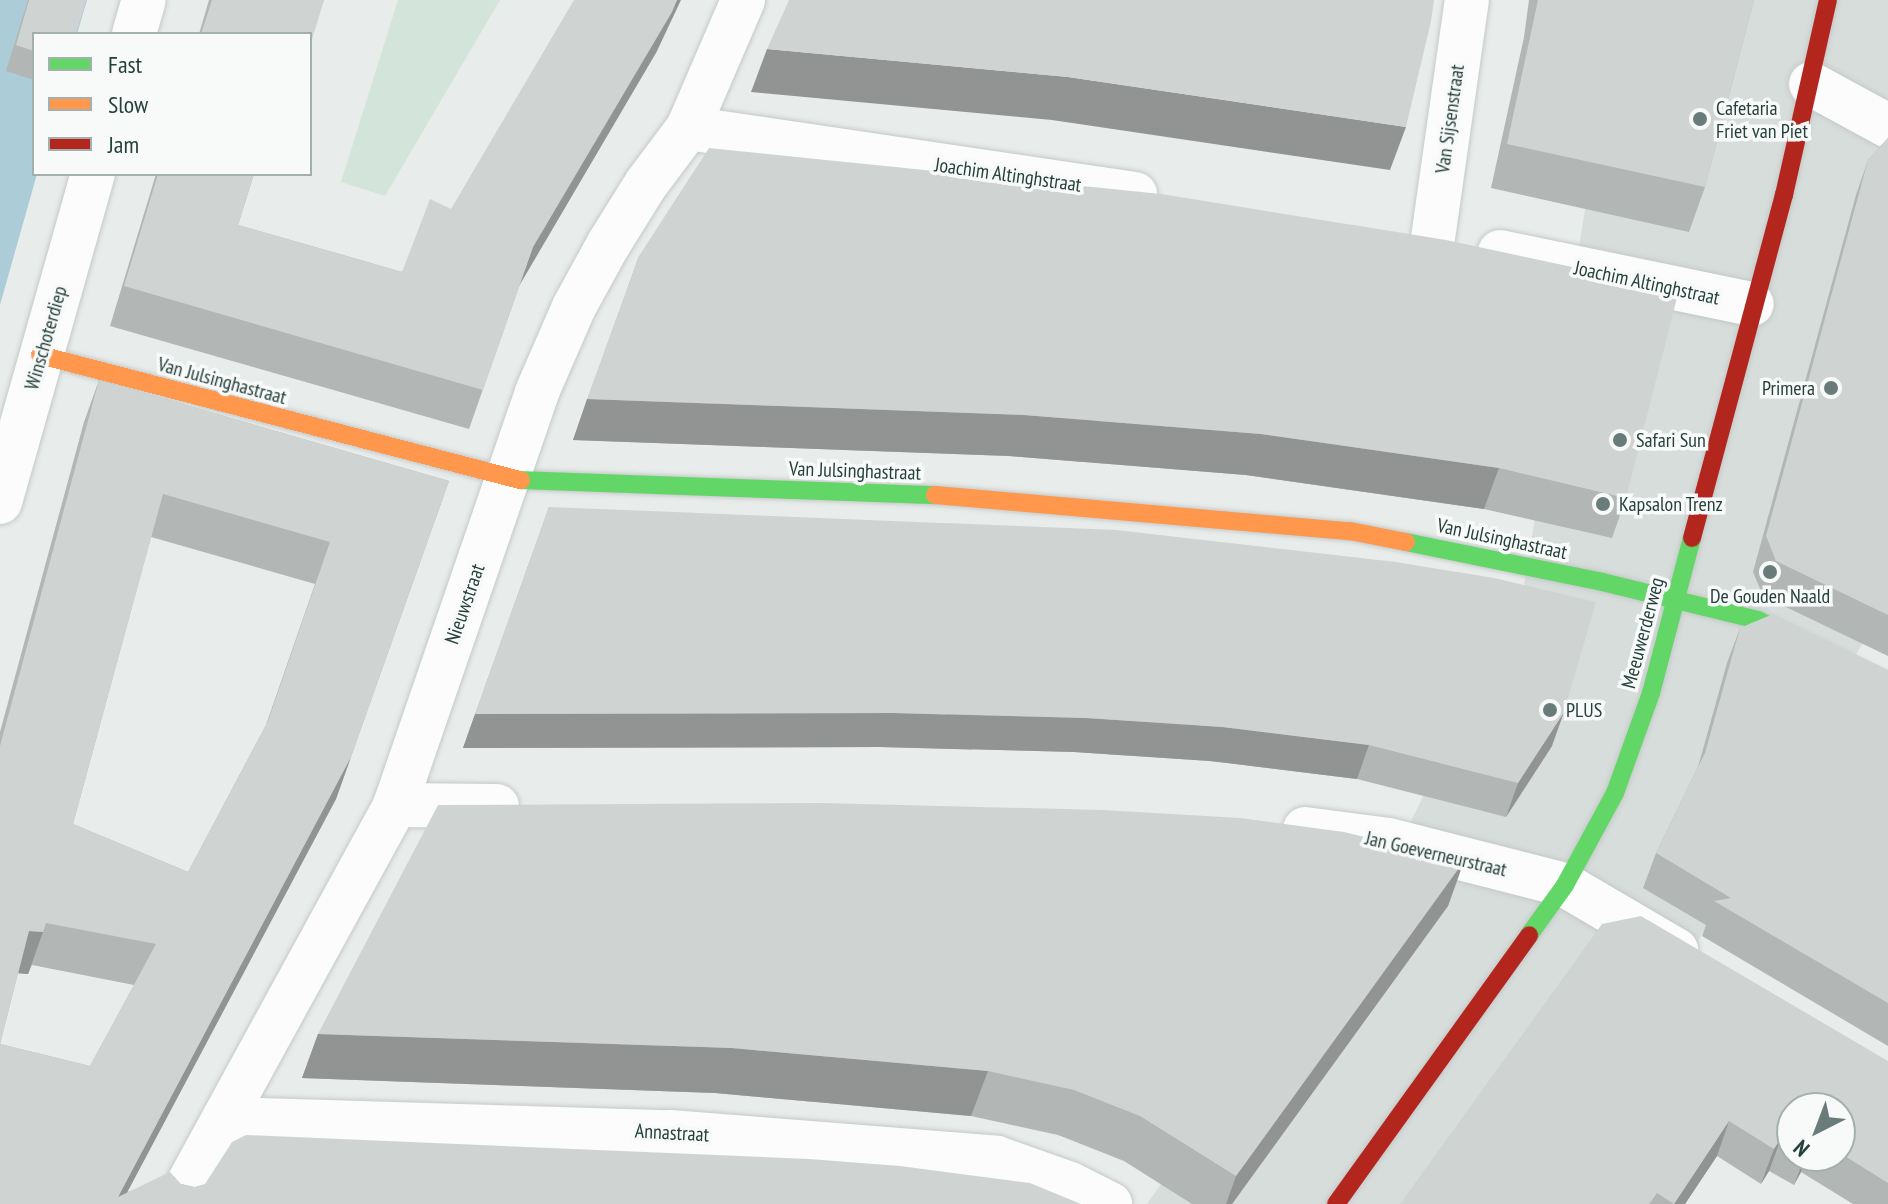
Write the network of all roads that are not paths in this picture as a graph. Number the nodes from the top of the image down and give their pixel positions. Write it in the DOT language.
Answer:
graph roads {
  1 [pos="144,0"];
  2 [pos="743,0"];
  3 [pos="1467,0"];
  4 [pos="1828,0"];
  5 [pos="135,32"];
  6 [pos="1811,84"];
  7 [pos="1888,126"];
  8 [pos="688,128"];
  9 [pos="92,176"];
  10 [pos="1169,199"];
  11 [pos="1386,232"];
  12 [pos="1433,238"];
  13 [pos="1752,304"];
  14 [pos="40,355"];
  15 [pos="509,480"];
  16 [pos="0,502"];
  17 [pos="1676,599"];
  18 [pos="1888,684"];
  19 [pos="395,805"];
  20 [pos="537,807"];
  21 [pos="1272,825"];
  22 [pos="1565,885"];
  23 [pos="1713,972"];
  24 [pos="224,1119"];
  25 [pos="177,1204"];
  26 [pos="1110,1204"];
  27 [pos="1336,1204"];
  1 -- 5 [label="street"];
  2 -- 8 [label="street, Nieuwstraat"];
  3 -- 12 [label="street, Van Sijsenstraat"];
  4 -- 6 [label="street, Meeuwerderweg"];
  6 -- 7 [label="street"];
  6 -- 13 [label="street, Meeuwerderweg"];
  8 -- 10 [label="street, Joachim Altinghstraat"];
  8 -- 15 [label="street, Nieuwstraat"];
  9 -- 14 [label="street, Winschoterdiep"];
  11 -- 12 [label="street, Joachim Altinghstraat"];
  12 -- 13 [label="street, Joachim Altinghstraat"];
  13 -- 17 [label="street, Meeuwerderweg"];
  14 -- 15 [label="street, Van Julsinghastraat"];
  14 -- 16 [label="street, Winschoterdiep"];
  15 -- 17 [label="street, Van Julsinghastraat"];
  15 -- 19 [label="street, Nieuwstraat"];
  17 -- 18 [label="street, Van Julsinghastraat"];
  17 -- 22 [label="street, Meeuwerderweg"];
  19 -- 20 [label="street"];
  19 -- 24 [label="street, Nieuwstraat"];
  21 -- 22 [label="street, Jan Goeverneurstraat"];
  22 -- 23 [label="street, Jan Goeverneurstraat"];
  22 -- 27 [label="street, Meeuwerderweg"];
  24 -- 25 [label="street, Nieuwstraat"];
  24 -- 26 [label="street, Annastraat"];
}
